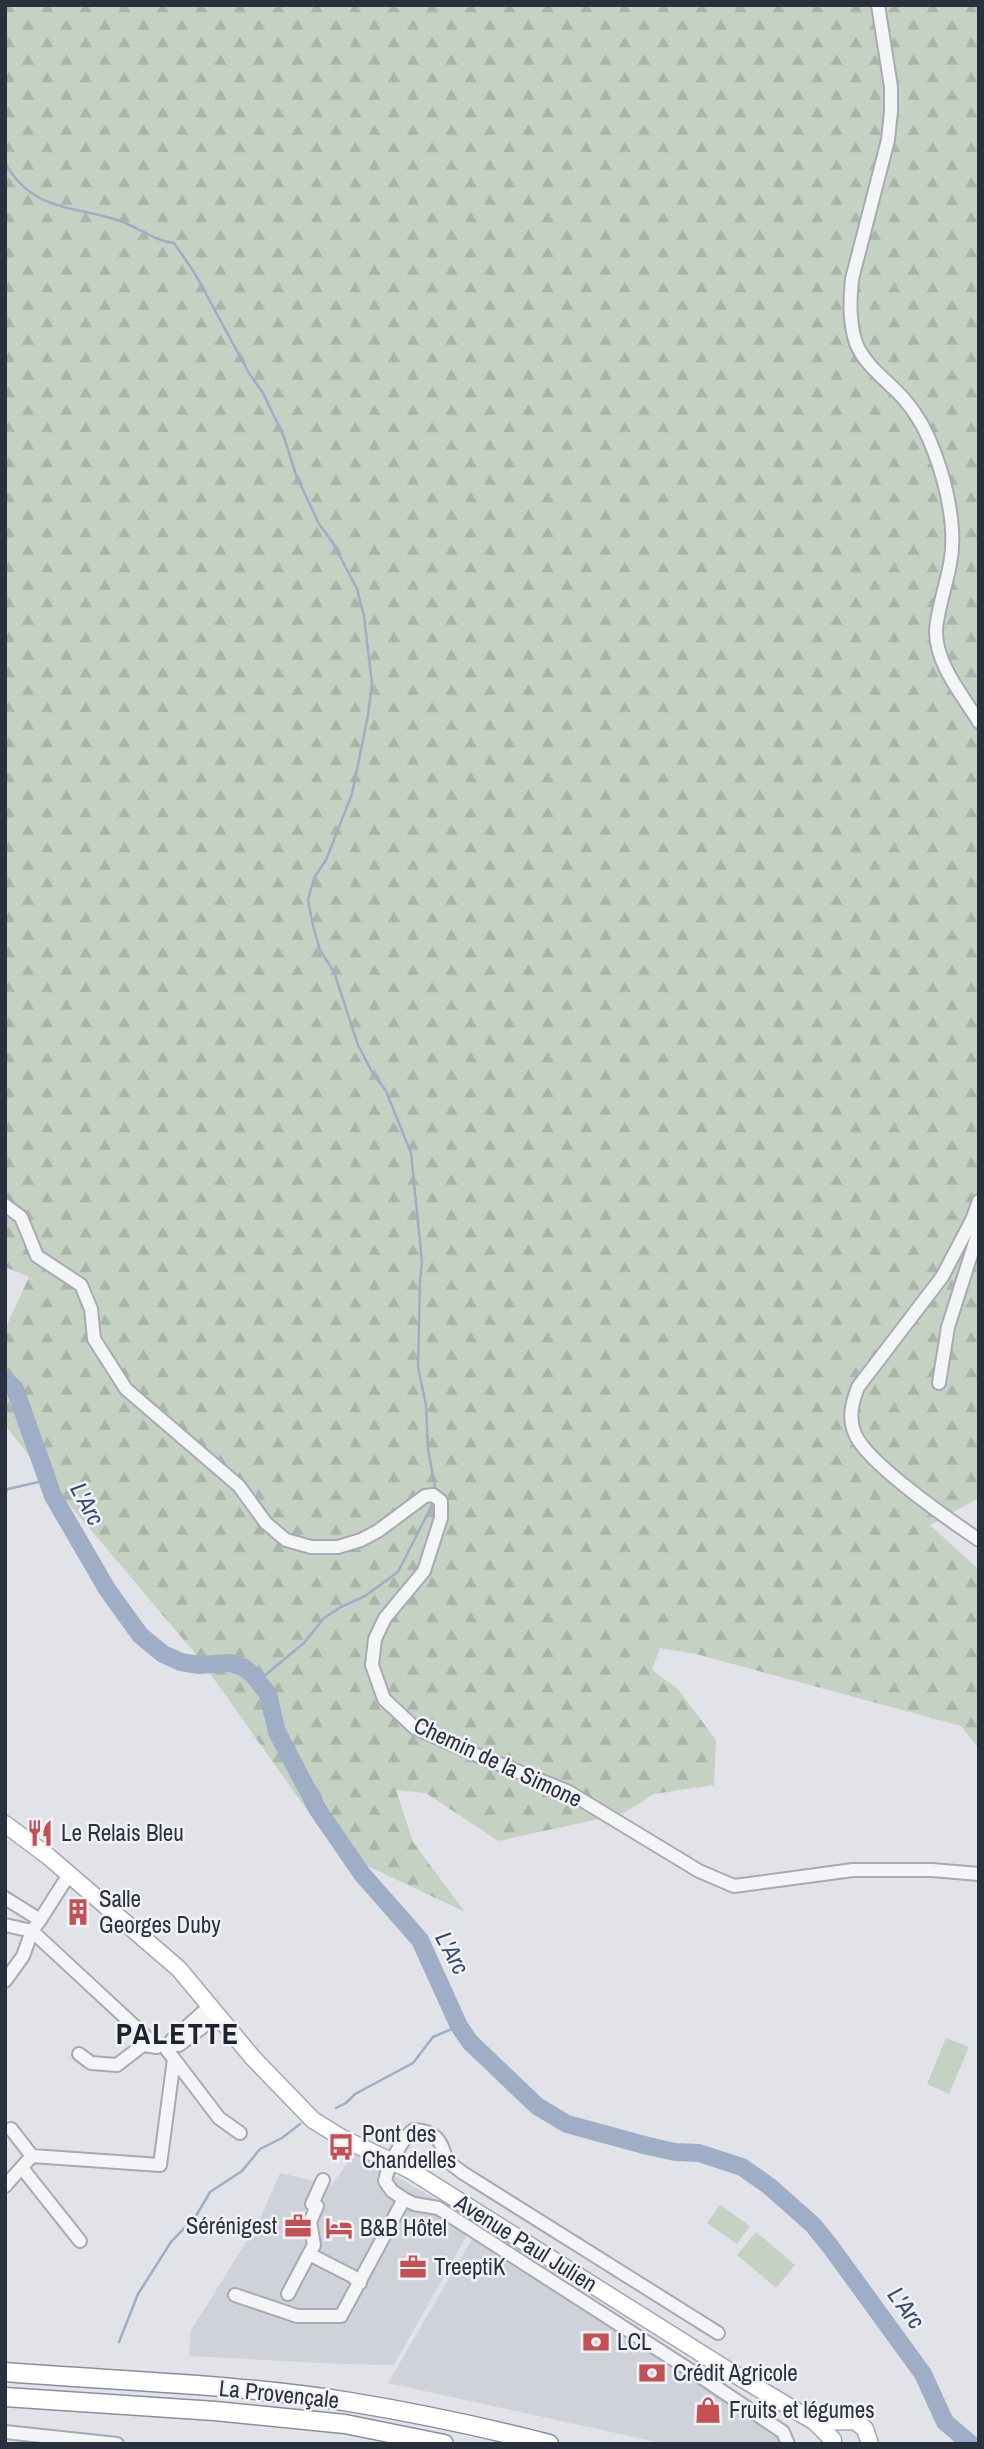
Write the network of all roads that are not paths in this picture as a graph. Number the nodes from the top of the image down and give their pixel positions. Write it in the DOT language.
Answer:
graph roads {
  1 [pos="878,5"];
  2 [pos="979,722"];
  3 [pos="979,1201"];
  4 [pos="5,1205"];
  5 [pos="975,1218"];
  6 [pos="939,1383"];
  7 [pos="979,1541"];
  8 [pos="5,1824"];
  9 [pos="979,1874"];
  10 [pos="68,1875"];
  11 [pos="5,1898"];
  12 [pos="5,1925"];
  13 [pos="36,1926"];
  14 [pos="5,1981"];
  15 [pos="214,2011"];
  16 [pos="167,2050"];
  17 [pos="79,2054"];
  18 [pos="11,2129"];
  19 [pos="240,2133"];
  20 [pos="32,2156"];
  21 [pos="393,2161"];
  22 [pos="22,2168"];
  23 [pos="323,2180"];
  24 [pos="5,2186"];
  25 [pos="404,2199"];
  26 [pos="80,2241"];
  27 [pos="309,2254"];
  28 [pos="360,2283"];
  29 [pos="288,2294"];
  30 [pos="235,2295"];
  31 [pos="718,2333"];
  32 [pos="5,2372"];
  33 [pos="5,2397"];
  34 [pos="846,2421"];
  35 [pos="815,2422"];
  36 [pos="10,2436"];
  37 [pos="834,2442"];
  38 [pos="868,2442"];
  39 [pos="117,2444"];
  40 [pos="444,2444"];
  41 [pos="549,2444"];
  42 [pos="788,2444"];
  1 -- 2 [label="street"];
  3 -- 5 [label="street"];
  4 -- 9 [label="street, Chemin de la Simone"];
  5 -- 6 [label="street"];
  5 -- 7 [label="street"];
  8 -- 10 [label="main road, Avenue Paul Julien"];
  10 -- 13 [label="street"];
  10 -- 15 [label="main road, Avenue Paul Julien"];
  11 -- 13 [label="street"];
  12 -- 13 [label="street"];
  13 -- 14 [label="street"];
  13 -- 16 [label="street"];
  15 -- 16 [label="street"];
  15 -- 21 [label="main road, Avenue Paul Julien"];
  16 -- 17 [label="street"];
  16 -- 19 [label="street"];
  16 -- 20 [label="street"];
  18 -- 20 [label="street"];
  20 -- 22 [label="street"];
  21 -- 25 [label="street"];
  21 -- 31 [label="street"];
  21 -- 35 [label="main road, Avenue Paul Julien"];
  22 -- 24 [label="street"];
  22 -- 26 [label="street"];
  23 -- 27 [label="street"];
  25 -- 28 [label="street"];
  25 -- 42 [label="street"];
  27 -- 28 [label="street"];
  27 -- 29 [label="street"];
  28 -- 30 [label="street"];
  32 -- 41 [label="highway, La Provençale"];
  33 -- 40 [label="highway, La Provençale"];
  34 -- 35 [label="main road"];
  34 -- 37 [label="main road"];
  34 -- 38 [label="main road"];
  35 -- 37 [label="main road, Avenue Paul Julien"];
  36 -- 39 [label="street"];
}
